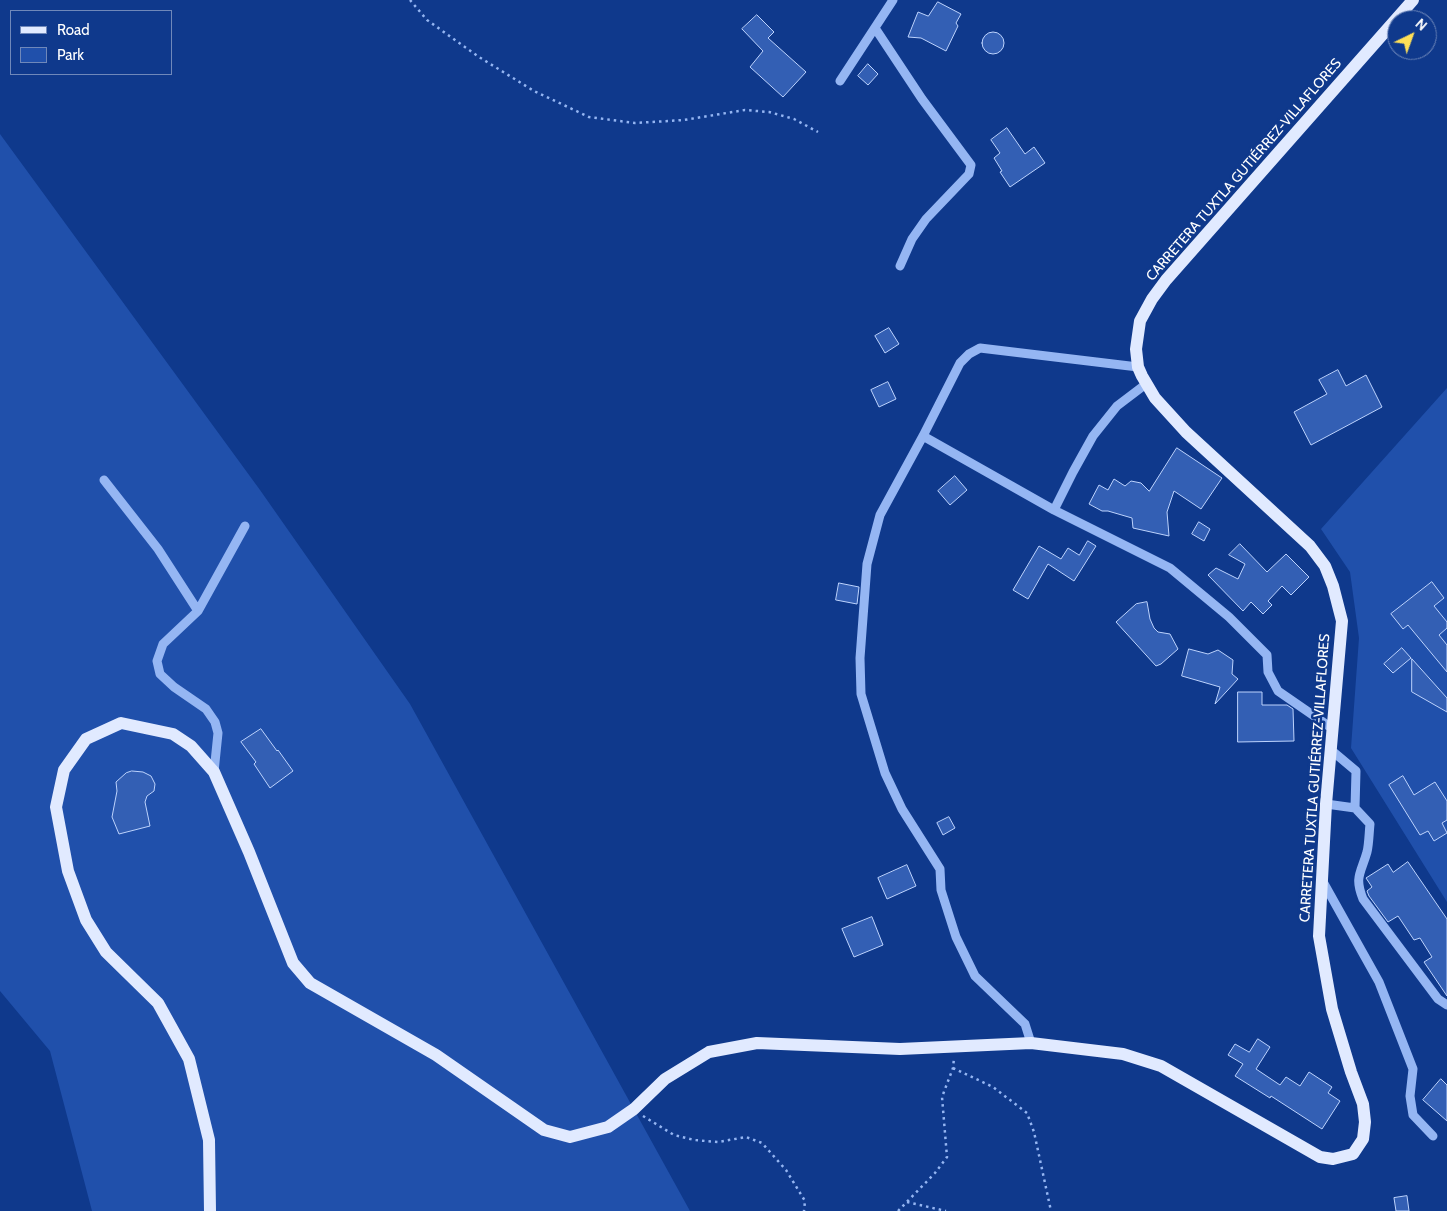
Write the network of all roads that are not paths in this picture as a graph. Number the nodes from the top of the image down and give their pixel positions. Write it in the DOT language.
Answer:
graph roads {
  1 [pos="893,0"];
  2 [pos="1413,0"];
  3 [pos="875,28"];
  4 [pos="840,81"];
  5 [pos="900,266"];
  6 [pos="1138,367"];
  7 [pos="1146,384"];
  8 [pos="923,436"];
  9 [pos="104,480"];
  10 [pos="1054,510"];
  11 [pos="245,526"];
  12 [pos="198,611"];
  13 [pos="1333,729"];
  14 [pos="1331,750"];
  15 [pos="214,772"];
  16 [pos="1326,804"];
  17 [pos="1355,808"];
  18 [pos="1322,880"];
  19 [pos="1447,1005"];
  20 [pos="1030,1043"];
  21 [pos="1433,1136"];
  22 [pos="210,1211"];
  1 -- 3 [label="street"];
  2 -- 6 [label="main road, CARRETERA TUXTLA GUTIÉRREZ-VILLAFLORES"];
  3 -- 4 [label="street"];
  3 -- 5 [label="street"];
  6 -- 7 [label="main road, CARRETERA TUXTLA GUTIÉRREZ-VILLAFLORES"];
  6 -- 8 [label="street"];
  7 -- 10 [label="street"];
  7 -- 13 [label="main road, CARRETERA TUXTLA GUTIÉRREZ-VILLAFLORES"];
  8 -- 10 [label="street"];
  8 -- 20 [label="street"];
  9 -- 12 [label="street"];
  10 -- 13 [label="street"];
  11 -- 12 [label="street"];
  12 -- 15 [label="street"];
  13 -- 14 [label="main road, CARRETERA TUXTLA GUTIÉRREZ-VILLAFLORES"];
  14 -- 16 [label="main road, CARRETERA TUXTLA GUTIÉRREZ-VILLAFLORES"];
  14 -- 17 [label="street"];
  15 -- 20 [label="main road, CARRETERA TUXTLA GUTIÉRREZ-VILLAFLORES"];
  15 -- 22 [label="main road, CARRETERA TUXTLA GUTIÉRREZ-VILLAFLORES"];
  16 -- 17 [label="street"];
  16 -- 18 [label="main road, CARRETERA TUXTLA GUTIÉRREZ-VILLAFLORES"];
  17 -- 19 [label="street"];
  18 -- 20 [label="main road, CARRETERA TUXTLA GUTIÉRREZ-VILLAFLORES"];
  18 -- 21 [label="street"];
}
